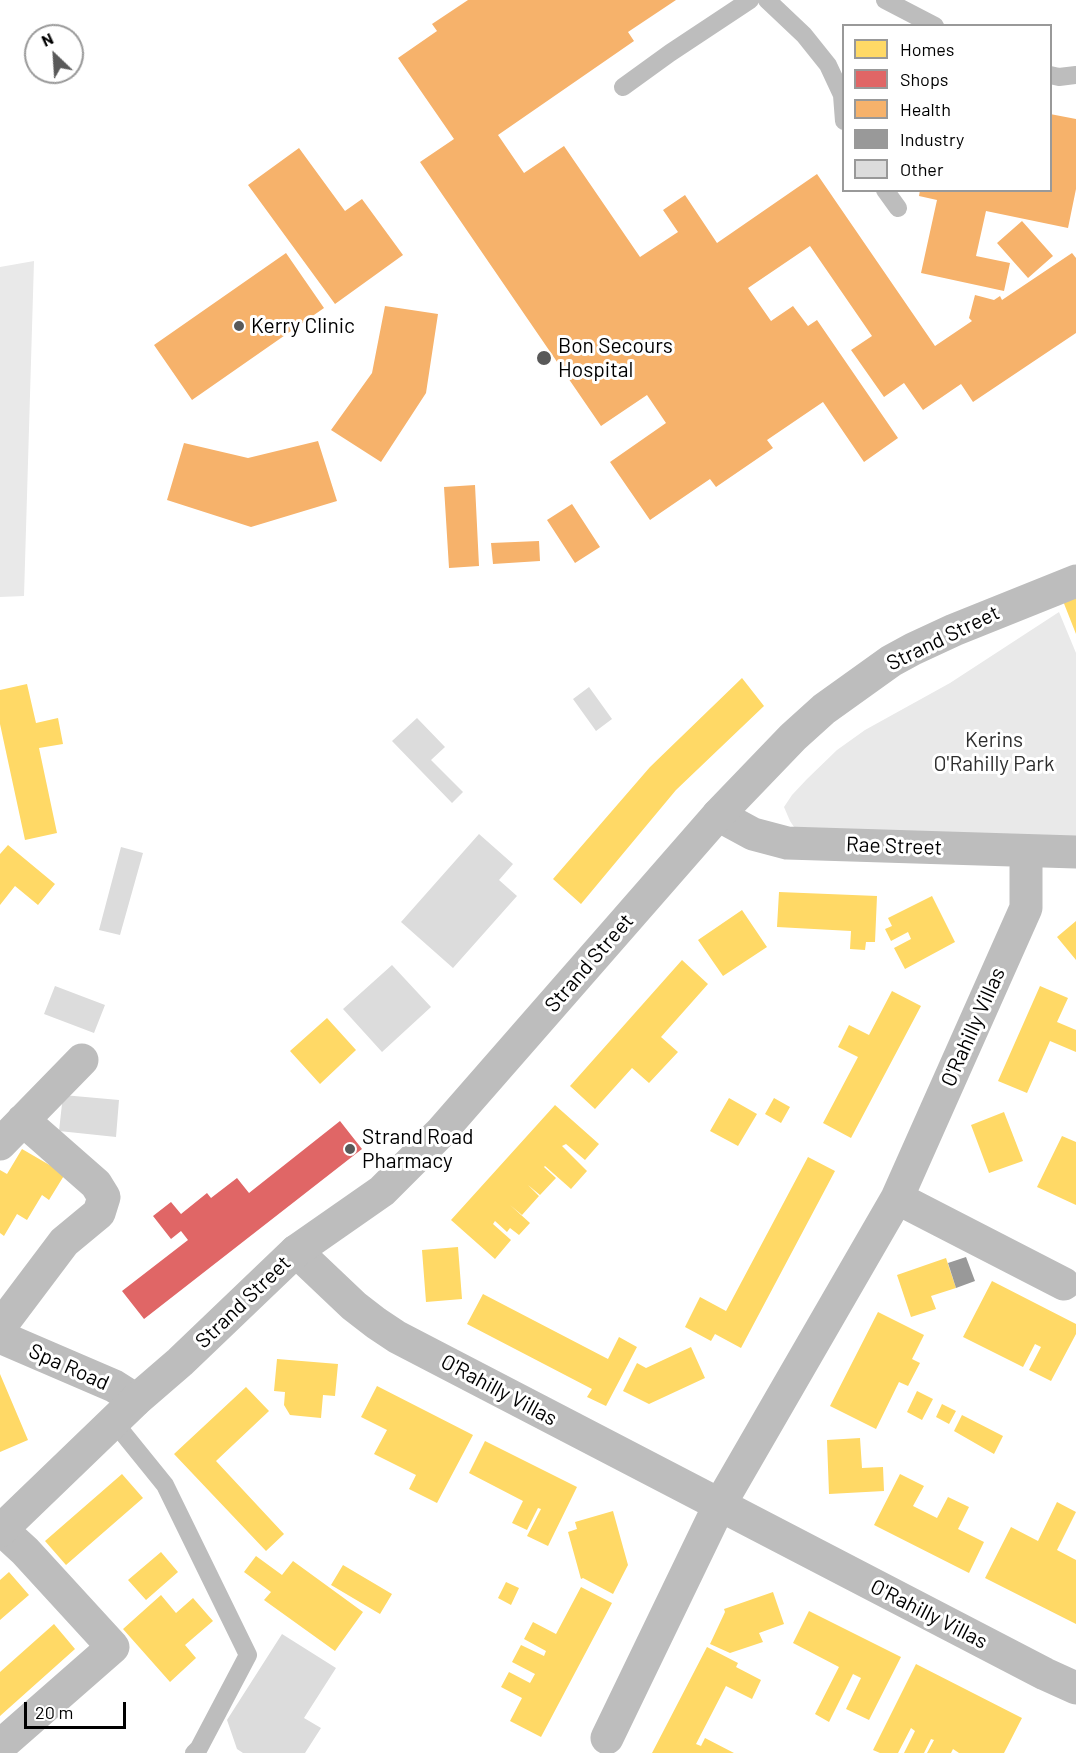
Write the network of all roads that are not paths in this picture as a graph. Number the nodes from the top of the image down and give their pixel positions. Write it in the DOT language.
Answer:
graph roads {
  1 [pos="750,0"];
  2 [pos="767,0"];
  3 [pos="885,0"];
  4 [pos="931,24"];
  5 [pos="1052,75"];
  6 [pos="1076,75"];
  7 [pos="623,87"];
  8 [pos="842,95"];
  9 [pos="886,192"];
  10 [pos="897,208"];
  11 [pos="1076,581"];
  12 [pos="718,815"];
  13 [pos="1026,851"];
  14 [pos="1076,852"];
  15 [pos="82,1060"];
  16 [pos="22,1120"];
  17 [pos="0,1144"];
  18 [pos="897,1198"];
  19 [pos="296,1251"];
  20 [pos="1064,1284"];
  21 [pos="0,1328"];
  22 [pos="0,1337"];
  23 [pos="125,1411"];
  24 [pos="719,1506"];
  25 [pos="1,1531"];
  26 [pos="1076,1688"];
  27 [pos="607,1738"];
  28 [pos="0,1746"];
  29 [pos="197,1751"];
  1 -- 7 [label="lane"];
  2 -- 8 [label="lane"];
  3 -- 4 [label="lane"];
  5 -- 6 [label="lane"];
  9 -- 10 [label="lane"];
  11 -- 12 [label="street, Strand Street"];
  12 -- 13 [label="street, Rae Street"];
  12 -- 19 [label="street, Strand Street"];
  13 -- 14 [label="street, Rae Street"];
  13 -- 18 [label="street, O'Rahilly Villas"];
  15 -- 16 [label="street"];
  16 -- 17 [label="street"];
  16 -- 21 [label="street"];
  18 -- 20 [label="street"];
  18 -- 24 [label="street, O'Rahilly Villas"];
  19 -- 23 [label="street, Strand Street"];
  19 -- 24 [label="street, O'Rahilly Villas"];
  22 -- 23 [label="street, Spa Road"];
  23 -- 25 [label="street, Strand Street"];
  23 -- 29 [label="lane"];
  24 -- 26 [label="street, O'Rahilly Villas"];
  24 -- 27 [label="street, O'Rahilly Villas"];
  25 -- 28 [label="street"];
}
